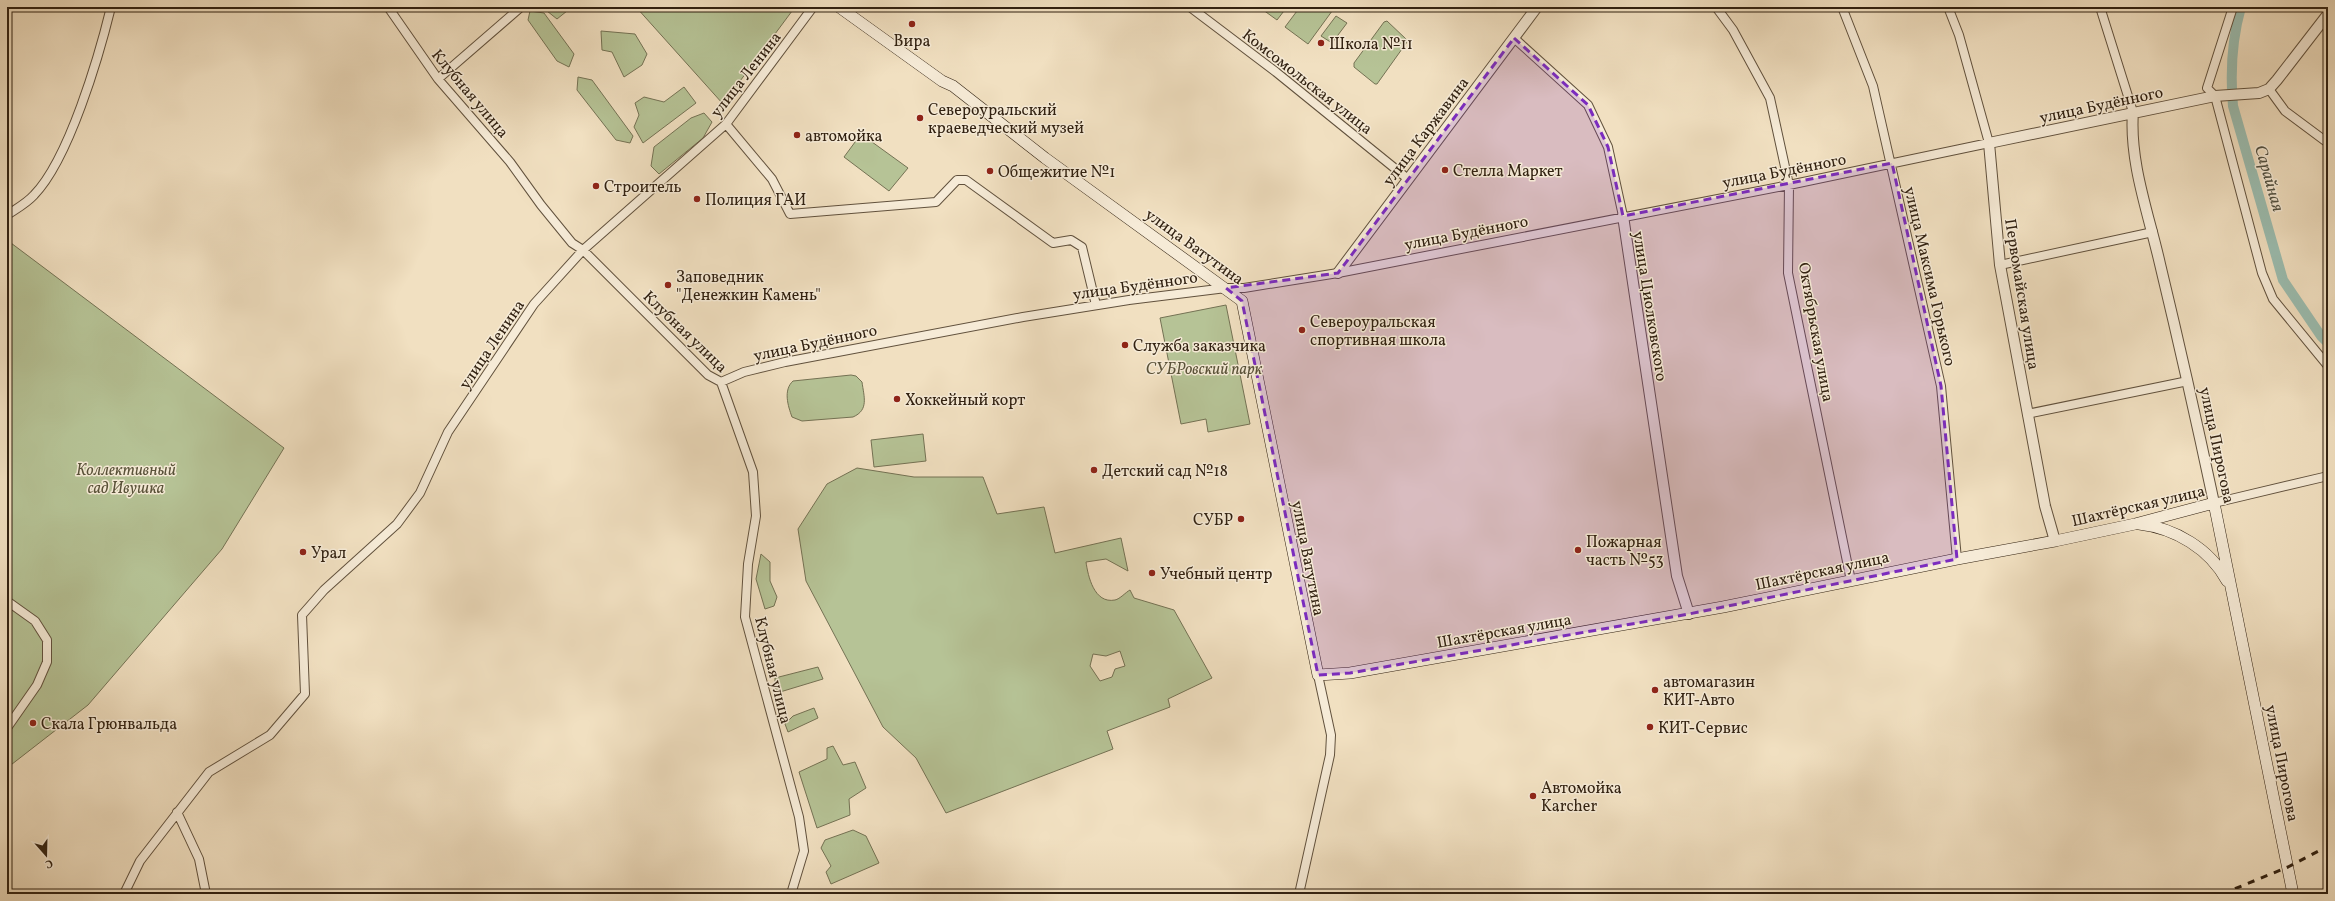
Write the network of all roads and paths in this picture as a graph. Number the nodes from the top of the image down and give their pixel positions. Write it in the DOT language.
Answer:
graph roads {
  1 [pos="111,7"];
  2 [pos="388,7"];
  3 [pos="521,7"];
  4 [pos="814,7"];
  5 [pos="839,7"];
  6 [pos="1190,7"];
  7 [pos="1537,7"];
  8 [pos="1716,7"];
  9 [pos="1842,7"];
  10 [pos="1948,7"];
  11 [pos="2100,7"];
  12 [pos="2233,7"];
  13 [pos="2328,14"];
  14 [pos="1514,38"];
  15 [pos="438,79"];
  16 [pos="2269,89"];
  17 [pos="2215,96"];
  18 [pos="2133,112"];
  19 [pos="726,124"];
  20 [pos="1989,143"];
  21 [pos="2328,143"];
  22 [pos="1892,163"];
  23 [pos="1408,179"];
  24 [pos="1789,185"];
  25 [pos="7,215"];
  26 [pos="1623,216"];
  27 [pos="2153,232"];
  28 [pos="583,250"];
  29 [pos="2000,265"];
  30 [pos="1338,273"];
  31 [pos="1226,288"];
  32 [pos="1096,305"];
  33 [pos="2328,366"];
  34 [pos="2188,381"];
  35 [pos="721,382"];
  36 [pos="2027,414"];
  37 [pos="2328,476"];
  38 [pos="2214,503"];
  39 [pos="2135,524"];
  40 [pos="2055,541"];
  41 [pos="1957,559"];
  42 [pos="1851,580"];
  43 [pos="2231,589"];
  44 [pos="7,601"];
  45 [pos="1689,614"];
  46 [pos="1318,675"];
  47 [pos="7,728"];
  48 [pos="177,812"];
  49 [pos="124,894"];
  50 [pos="206,894"];
  51 [pos="791,894"];
  52 [pos="1299,894"];
  53 [pos="2293,894"];
  1 -- 25 [label="street"];
  2 -- 15 [label="street, Клубная улица"];
  3 -- 15 [label="street"];
  4 -- 19 [label="street, улица Ленина"];
  5 -- 31 [label="main road, улица Ватутина"];
  6 -- 23 [label="street, Комсомольская улица"];
  7 -- 14 [label="street, улица Каржавина"];
  8 -- 24 [label="street, Октябрьская улица"];
  9 -- 22 [label="street, улица Максима Горького"];
  10 -- 20 [label="street, Первомайская улица"];
  11 -- 18 [label="street, улица Пирогова"];
  12 -- 17 [label="street"];
  13 -- 16 [label="street"];
  14 -- 23 [label="street, улица Каржавина"];
  14 -- 26 [label="street, улица Циолковского"];
  15 -- 28 [label="street, Клубная улица"];
  16 -- 17 [label="street, улица Будённого"];
  16 -- 21 [label="street"];
  17 -- 18 [label="street, улица Будённого"];
  17 -- 33 [label="street"];
  18 -- 20 [label="street, улица Будённого"];
  18 -- 27 [label="street, улица Пирогова"];
  19 -- 28 [label="street, улица Ленина"];
  19 -- 32 [label="street"];
  20 -- 22 [label="street, улица Будённого"];
  20 -- 29 [label="street, Первомайская улица"];
  22 -- 24 [label="street, улица Будённого"];
  22 -- 41 [label="street, улица Максима Горького"];
  23 -- 30 [label="street, улица Каржавина"];
  24 -- 26 [label="street, улица Будённого"];
  24 -- 42 [label="street, Октябрьская улица"];
  26 -- 30 [label="street, улица Будённого"];
  26 -- 45 [label="street, улица Циолковского"];
  27 -- 29 [label="street"];
  27 -- 34 [label="street, улица Пирогова"];
  28 -- 35 [label="street, Клубная улица"];
  28 -- 48 [label="street, улица Ленина"];
  29 -- 36 [label="street, Первомайская улица"];
  30 -- 31 [label="street, улица Будённого"];
  31 -- 32 [label="street, улица Будённого"];
  31 -- 46 [label="main road, улица Ватутина"];
  32 -- 35 [label="street, улица Будённого"];
  34 -- 36 [label="street"];
  34 -- 38 [label="street, улица Пирогова"];
  35 -- 51 [label="street, Клубная улица"];
  36 -- 40 [label="street, Первомайская улица"];
  37 -- 38 [label="street, Шахтёрская улица"];
  38 -- 39 [label="main road, Шахтёрская улица"];
  38 -- 43 [label="main road, улица Пирогова"];
  39 -- 40 [label="main road, Шахтёрская улица"];
  39 -- 43 [label="main road"];
  40 -- 41 [label="main road, Шахтёрская улица"];
  41 -- 42 [label="main road, Шахтёрская улица"];
  42 -- 45 [label="main road, Шахтёрская улица"];
  43 -- 53 [label="main road, улица Пирогова"];
  44 -- 47 [label="street"];
  45 -- 46 [label="main road, Шахтёрская улица"];
  46 -- 52 [label="street"];
  48 -- 49 [label="street, улица Ленина"];
  48 -- 50 [label="street"];
}
